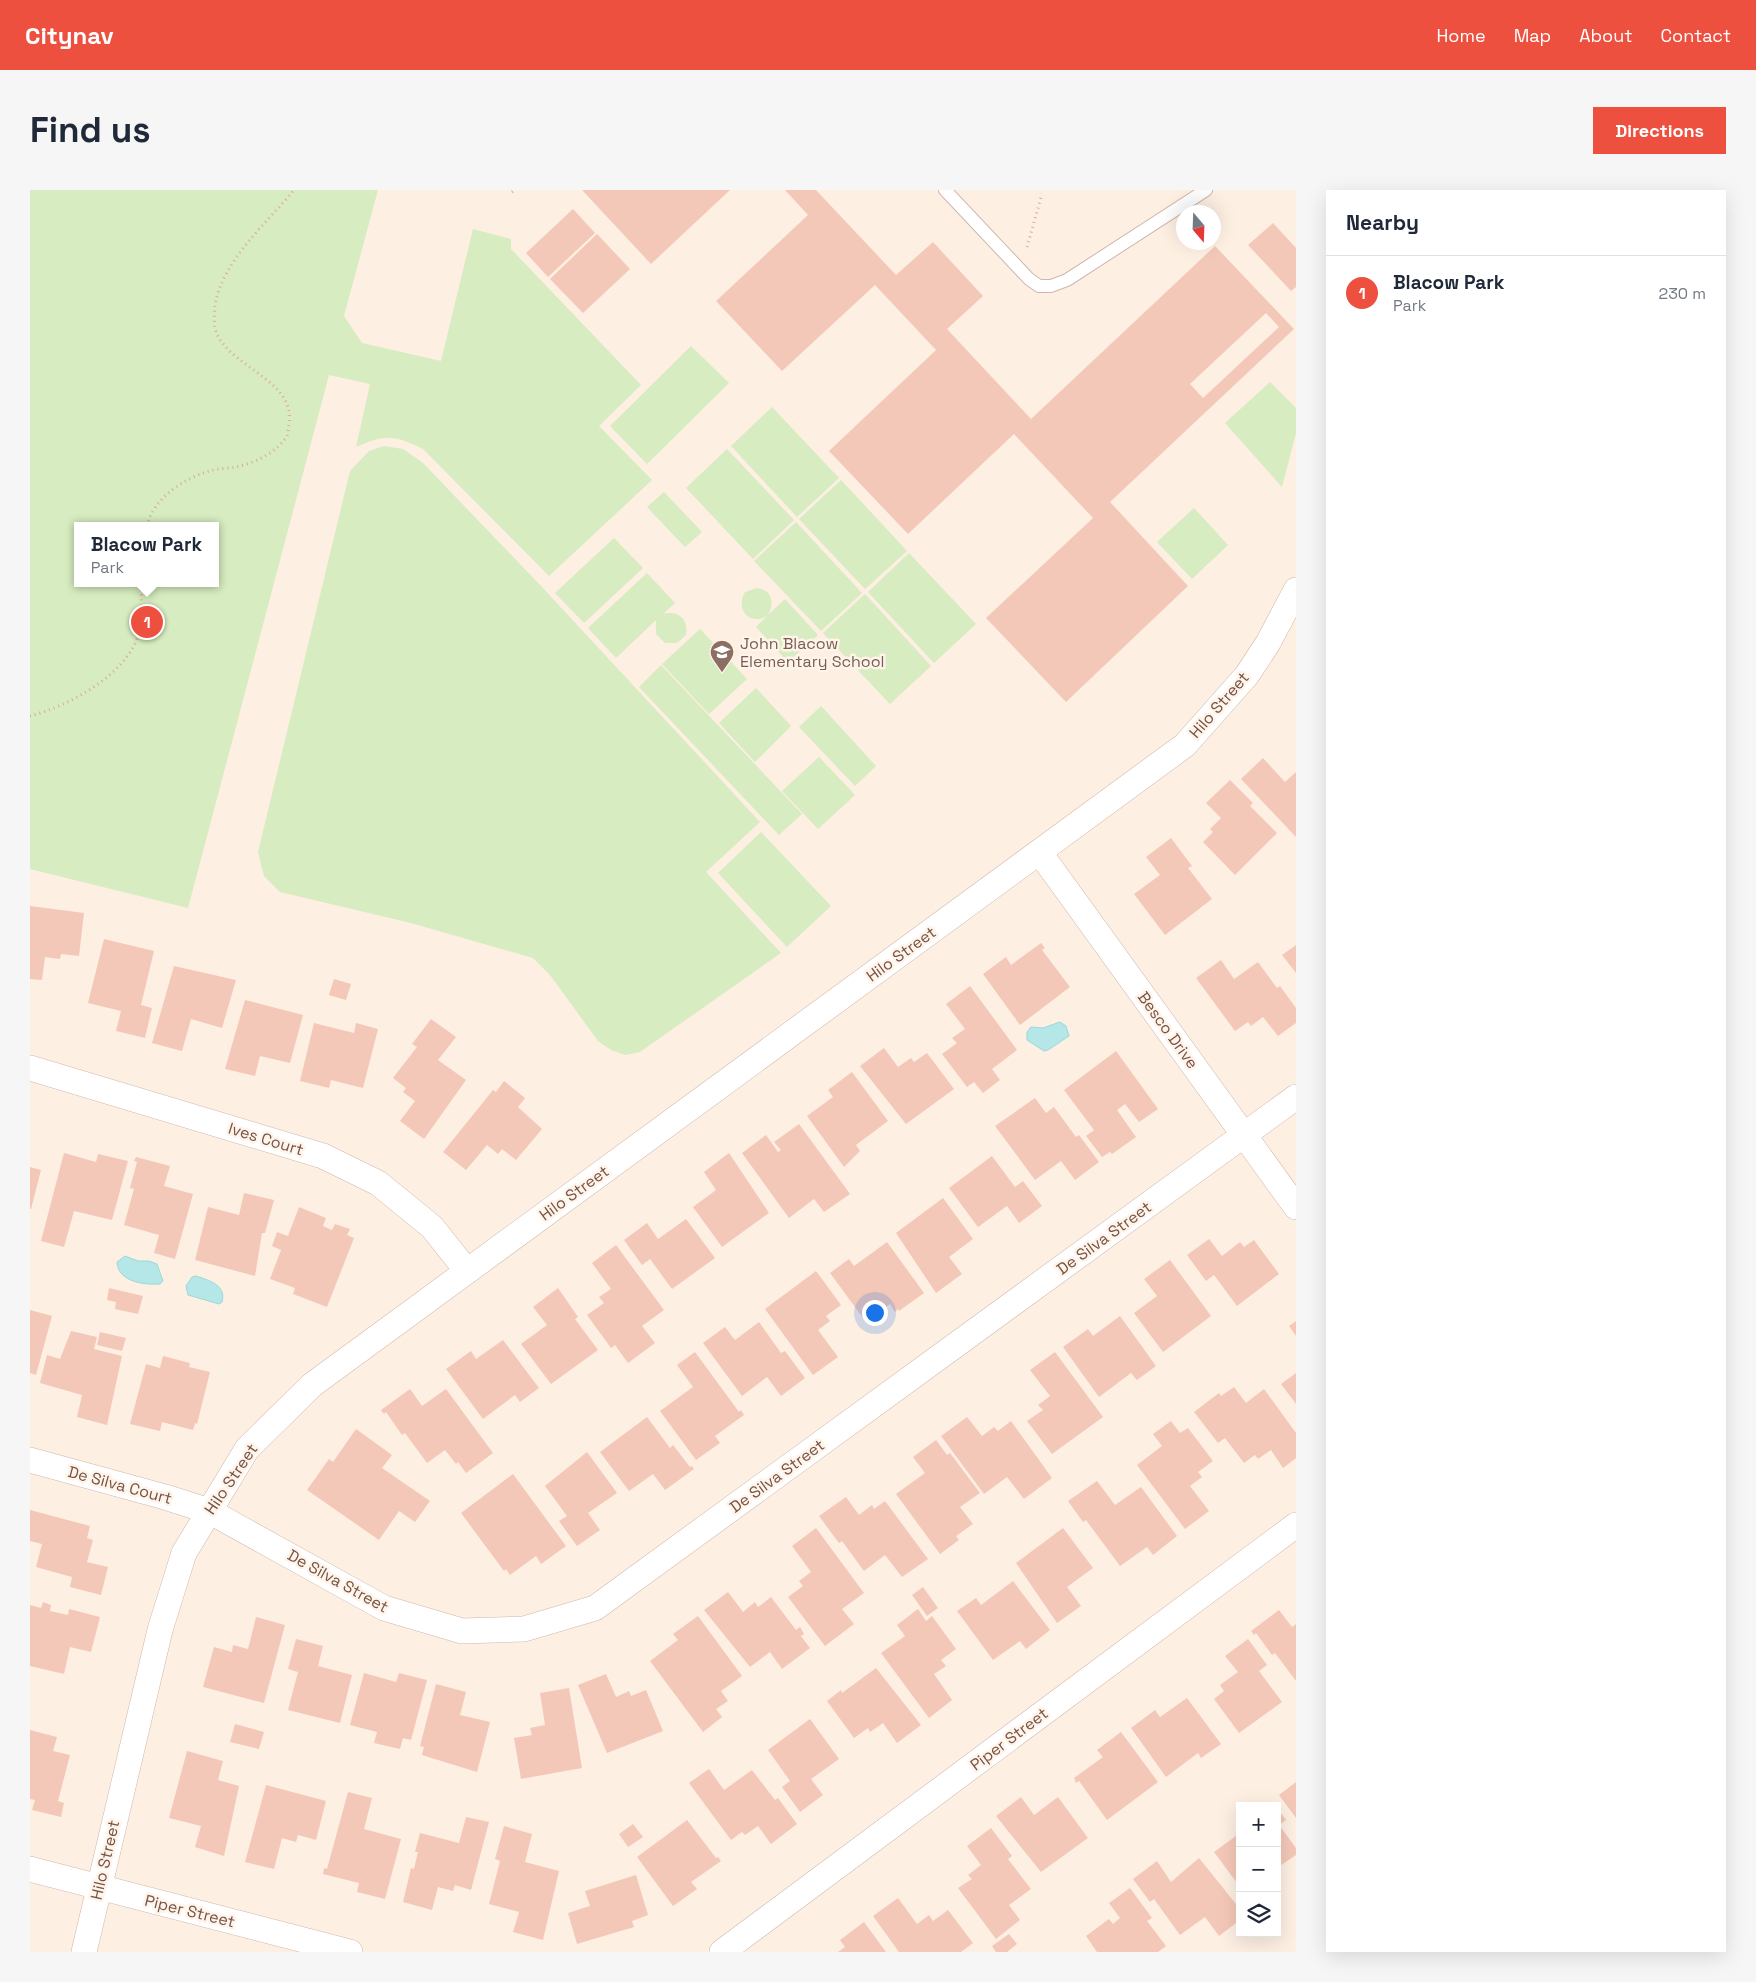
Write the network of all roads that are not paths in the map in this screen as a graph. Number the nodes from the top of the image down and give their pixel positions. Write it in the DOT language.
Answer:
graph roads {
  1 [pos="946,190"];
  2 [pos="1206,190"];
  3 [pos="1296,590"];
  4 [pos="1040,853"];
  5 [pos="30,1068"];
  6 [pos="1296,1097"];
  7 [pos="1245,1136"];
  8 [pos="1296,1207"];
  9 [pos="467,1271"];
  10 [pos="30,1460"];
  11 [pos="209,1511"];
  12 [pos="1296,1525"];
  13 [pos="30,1869"];
  14 [pos="98,1888"];
  15 [pos="84,1952"];
  16 [pos="350,1952"];
  17 [pos="722,1952"];
  1 -- 2 [label="lane"];
  3 -- 4 [label="street, Hilo Street"];
  4 -- 7 [label="street, Besco Drive"];
  4 -- 9 [label="street, Hilo Street"];
  5 -- 9 [label="street, Ives Court"];
  6 -- 7 [label="street, De Silva Street"];
  7 -- 8 [label="street, Besco Drive"];
  7 -- 11 [label="street, De Silva Street"];
  9 -- 11 [label="street, Hilo Street"];
  10 -- 11 [label="street, De Silva Court"];
  11 -- 14 [label="street, Hilo Street"];
  12 -- 17 [label="street, Piper Street"];
  13 -- 14 [label="street, Piper Street"];
  14 -- 15 [label="street, Hilo Street"];
  14 -- 16 [label="street, Piper Street"];
}
